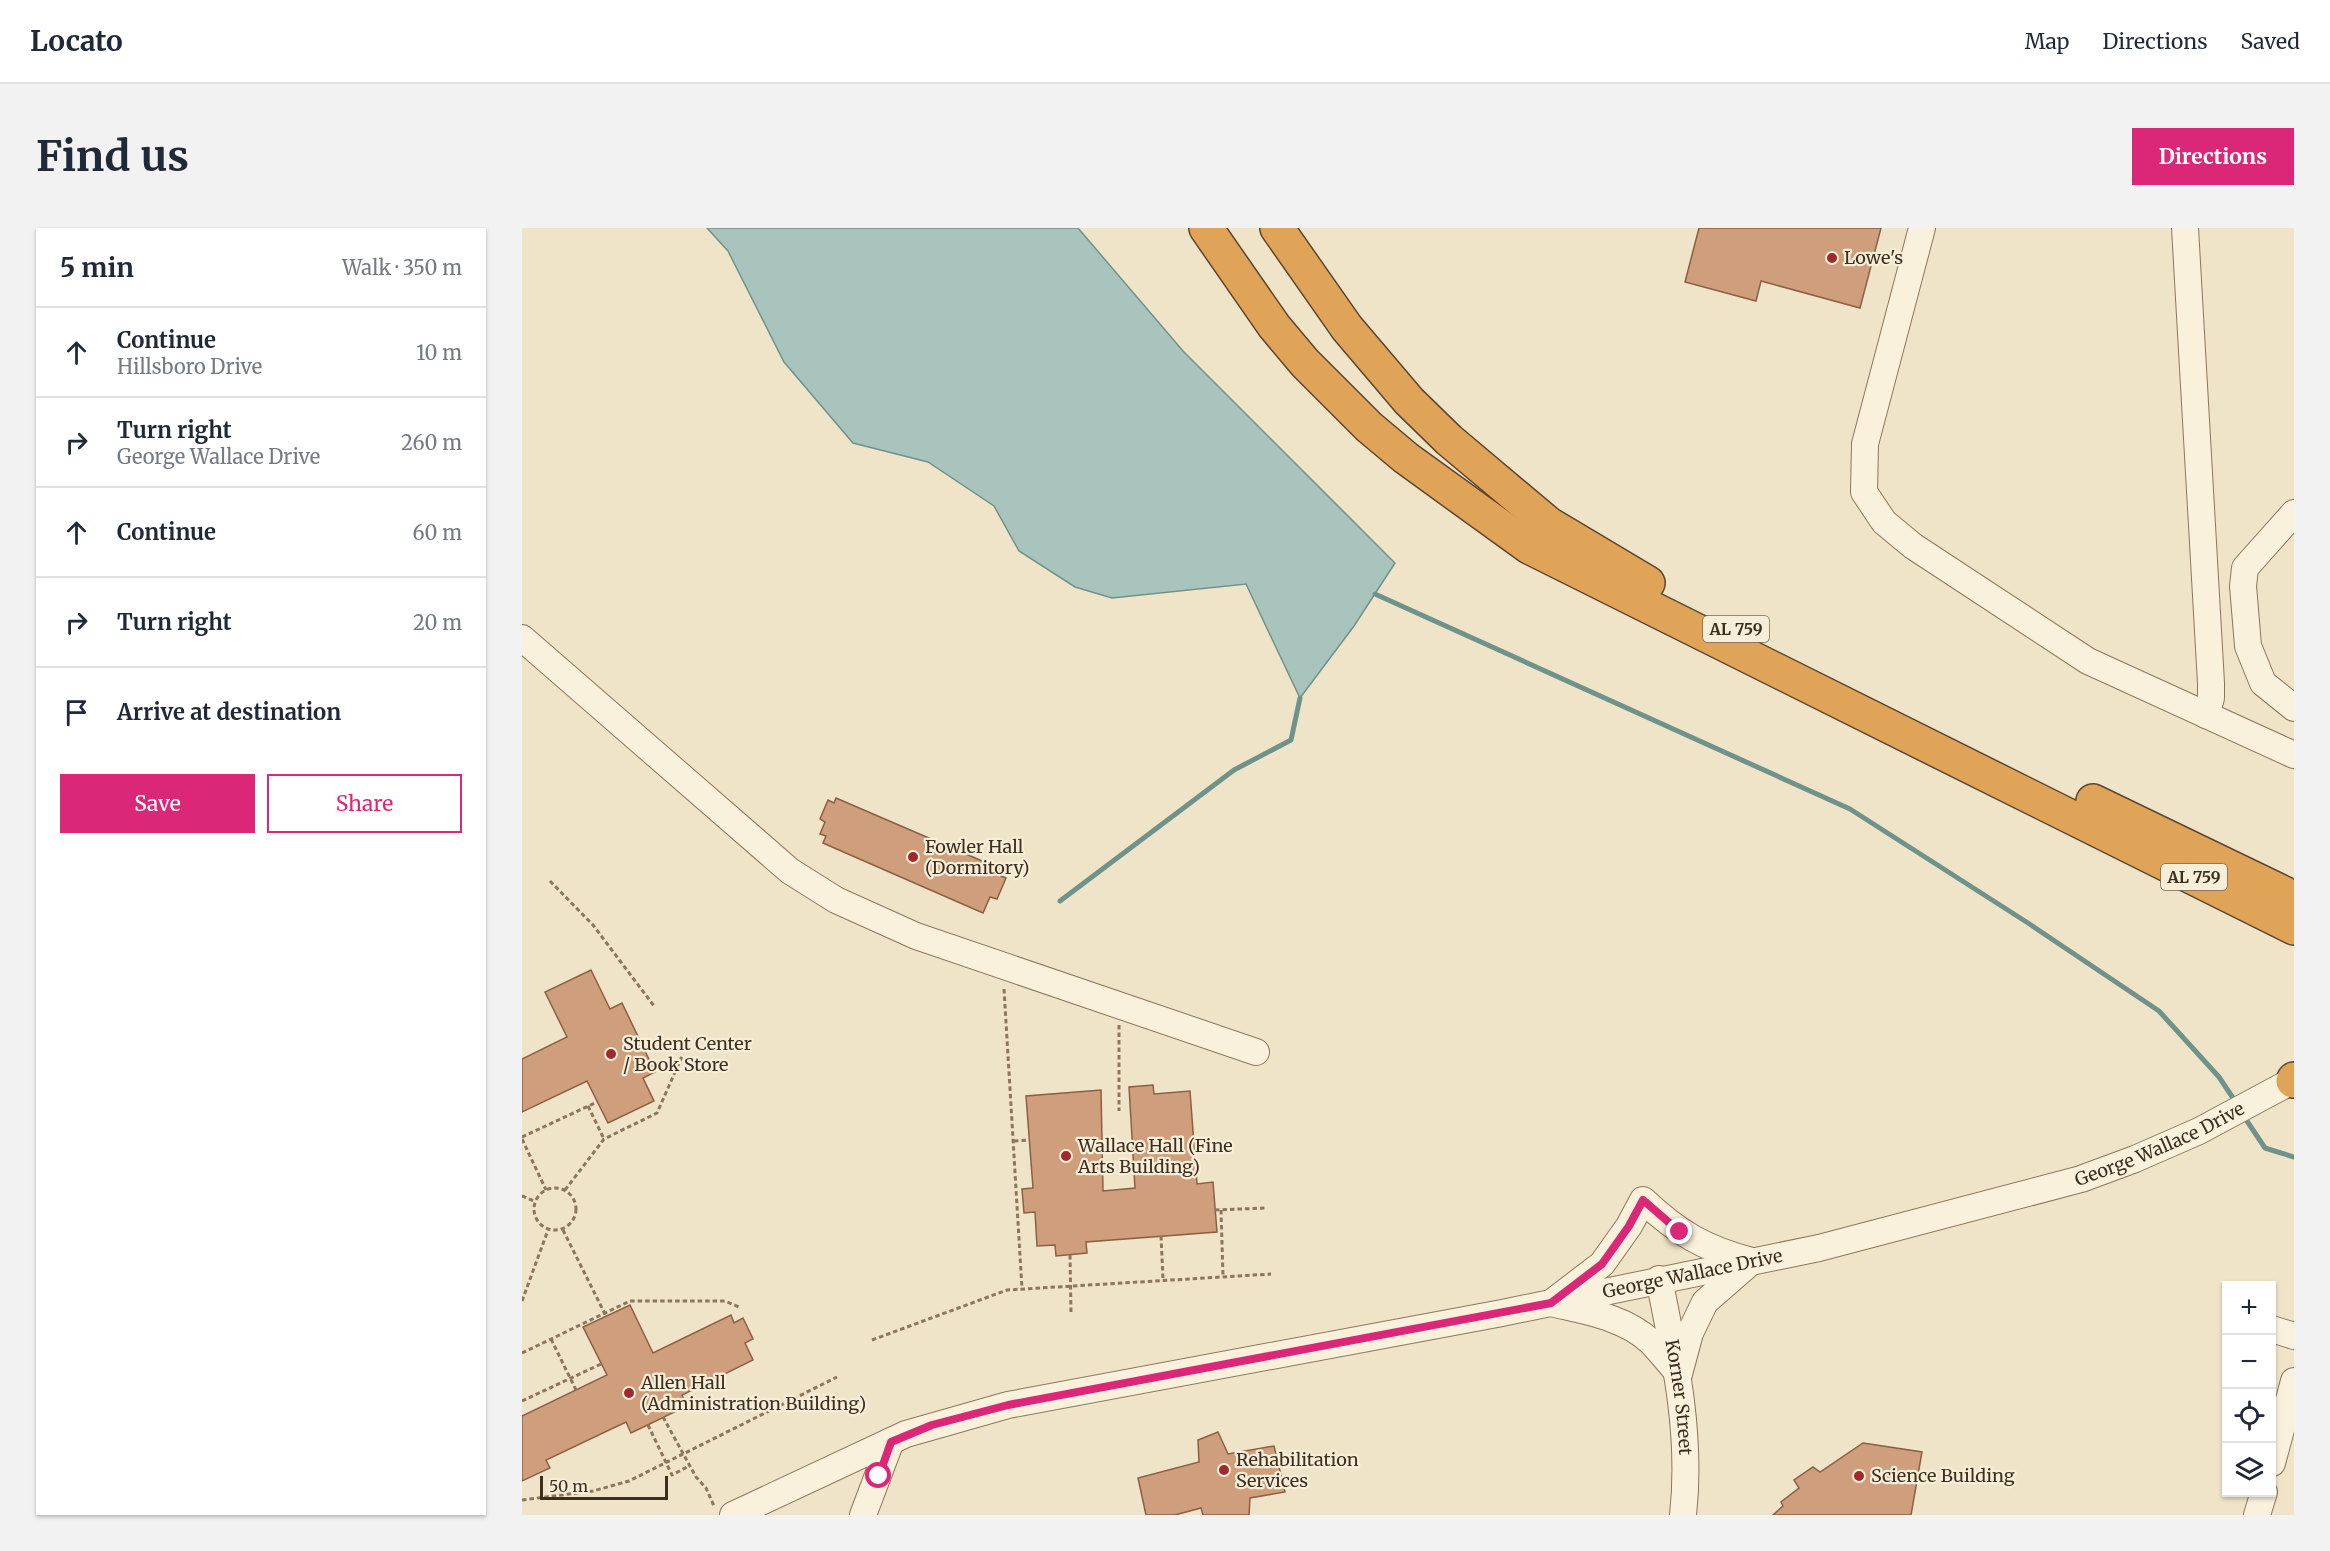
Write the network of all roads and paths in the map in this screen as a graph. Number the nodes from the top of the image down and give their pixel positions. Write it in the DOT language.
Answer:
graph roads {
  1 [pos="1206,228"];
  2 [pos="1277,228"];
  3 [pos="1922,228"];
  4 [pos="2185,228"];
  5 [pos="2294,513"];
  6 [pos="522,638"];
  7 [pos="2294,708"];
  8 [pos="2206,715"];
  9 [pos="2294,755"];
  10 [pos="550,881"];
  11 [pos="2292,920"];
  12 [pos="998,964"];
  13 [pos="654,1006"];
  14 [pos="1119,1006"];
  15 [pos="1256,1052"];
  16 [pos="683,1054"];
  17 [pos="2294,1080"];
  18 [pos="597,1102"];
  19 [pos="588,1106"];
  20 [pos="1119,1111"];
  21 [pos="522,1138"];
  22 [pos="604,1139"];
  23 [pos="1029,1140"];
  24 [pos="1014,1141"];
  25 [pos="546,1190"];
  26 [pos="565,1190"];
  27 [pos="522,1196"];
  28 [pos="534,1202"];
  29 [pos="1266,1208"];
  30 [pos="1215,1210"];
  31 [pos="1221,1210"];
  32 [pos="548,1230"];
  33 [pos="562,1230"];
  34 [pos="1161,1236"];
  35 [pos="1070,1255"];
  36 [pos="1752,1261"];
  37 [pos="1271,1274"];
  38 [pos="1222,1276"];
  39 [pos="1659,1279"];
  40 [pos="1163,1280"];
  41 [pos="1072,1286"];
  42 [pos="1022,1289"];
  43 [pos="522,1301"];
  44 [pos="1551,1303"];
  45 [pos="739,1307"];
  46 [pos="1071,1314"];
  47 [pos="606,1315"];
  48 [pos="2276,1331"];
  49 [pos="2294,1336"];
  50 [pos="551,1339"];
  51 [pos="872,1340"];
  52 [pos="522,1353"];
  53 [pos="601,1364"];
  54 [pos="1679,1374"];
  55 [pos="837,1377"];
  56 [pos="570,1378"];
  57 [pos="2294,1381"];
  58 [pos="576,1390"];
  59 [pos="522,1401"];
  60 [pos="663,1417"];
  61 [pos="648,1425"];
  62 [pos="891,1442"];
  63 [pos="2276,1445"];
  64 [pos="683,1454"];
  65 [pos="666,1462"];
  66 [pos="689,1466"];
  67 [pos="2263,1497"];
  68 [pos="522,1500"];
  69 [pos="717,1515"];
  70 [pos="733,1515"];
  71 [pos="863,1515"];
  72 [pos="1683,1515"];
  73 [pos="2258,1515"];
  1 -- 11 [label="highway, AL 759"];
  2 -- 11 [label="highway, AL 759"];
  3 -- 8 [label="street"];
  4 -- 8 [label="street"];
  5 -- 7 [label="street"];
  6 -- 12 [label="street"];
  8 -- 9 [label="street"];
  10 -- 13 [label="path"];
  12 -- 14 [label="street"];
  12 -- 24 [label="path"];
  14 -- 15 [label="street"];
  14 -- 20 [label="path"];
  16 -- 22 [label="path"];
  17 -- 36 [label="street, George Wallace Drive"];
  18 -- 19 [label="path"];
  19 -- 21 [label="path"];
  19 -- 22 [label="path"];
  21 -- 25 [label="path"];
  22 -- 26 [label="path"];
  23 -- 24 [label="path"];
  24 -- 42 [label="path"];
  25 -- 26 [label="path"];
  25 -- 28 [label="path"];
  26 -- 33 [label="path"];
  27 -- 28 [label="path"];
  28 -- 32 [label="path"];
  29 -- 31 [label="path"];
  30 -- 31 [label="path"];
  31 -- 38 [label="path"];
  32 -- 33 [label="path"];
  32 -- 43 [label="path"];
  33 -- 47 [label="path"];
  34 -- 40 [label="path"];
  35 -- 41 [label="path"];
  36 -- 39 [label="street, George Wallace Drive"];
  36 -- 44 [label="street"];
  36 -- 54 [label="street"];
  37 -- 38 [label="path"];
  38 -- 40 [label="path"];
  39 -- 44 [label="street, George Wallace Drive"];
  39 -- 54 [label="street, Korner Street"];
  40 -- 41 [label="path"];
  41 -- 42 [label="path"];
  41 -- 46 [label="path"];
  42 -- 51 [label="path"];
  44 -- 54 [label="street"];
  44 -- 62 [label="street, George Wallace Drive"];
  45 -- 47 [label="path"];
  47 -- 50 [label="path"];
  48 -- 49 [label="street"];
  50 -- 52 [label="path"];
  50 -- 56 [label="path"];
  53 -- 56 [label="path"];
  54 -- 72 [label="street, Korner Street"];
  55 -- 64 [label="path"];
  56 -- 58 [label="path"];
  56 -- 59 [label="path"];
  57 -- 63 [label="street"];
  60 -- 64 [label="path"];
  61 -- 65 [label="path"];
  62 -- 70 [label="street, George Wallace Drive"];
  62 -- 71 [label="street"];
  64 -- 65 [label="path"];
  64 -- 66 [label="path"];
  65 -- 66 [label="path"];
  65 -- 68 [label="path"];
  66 -- 69 [label="path"];
  67 -- 73 [label="street"];
}
